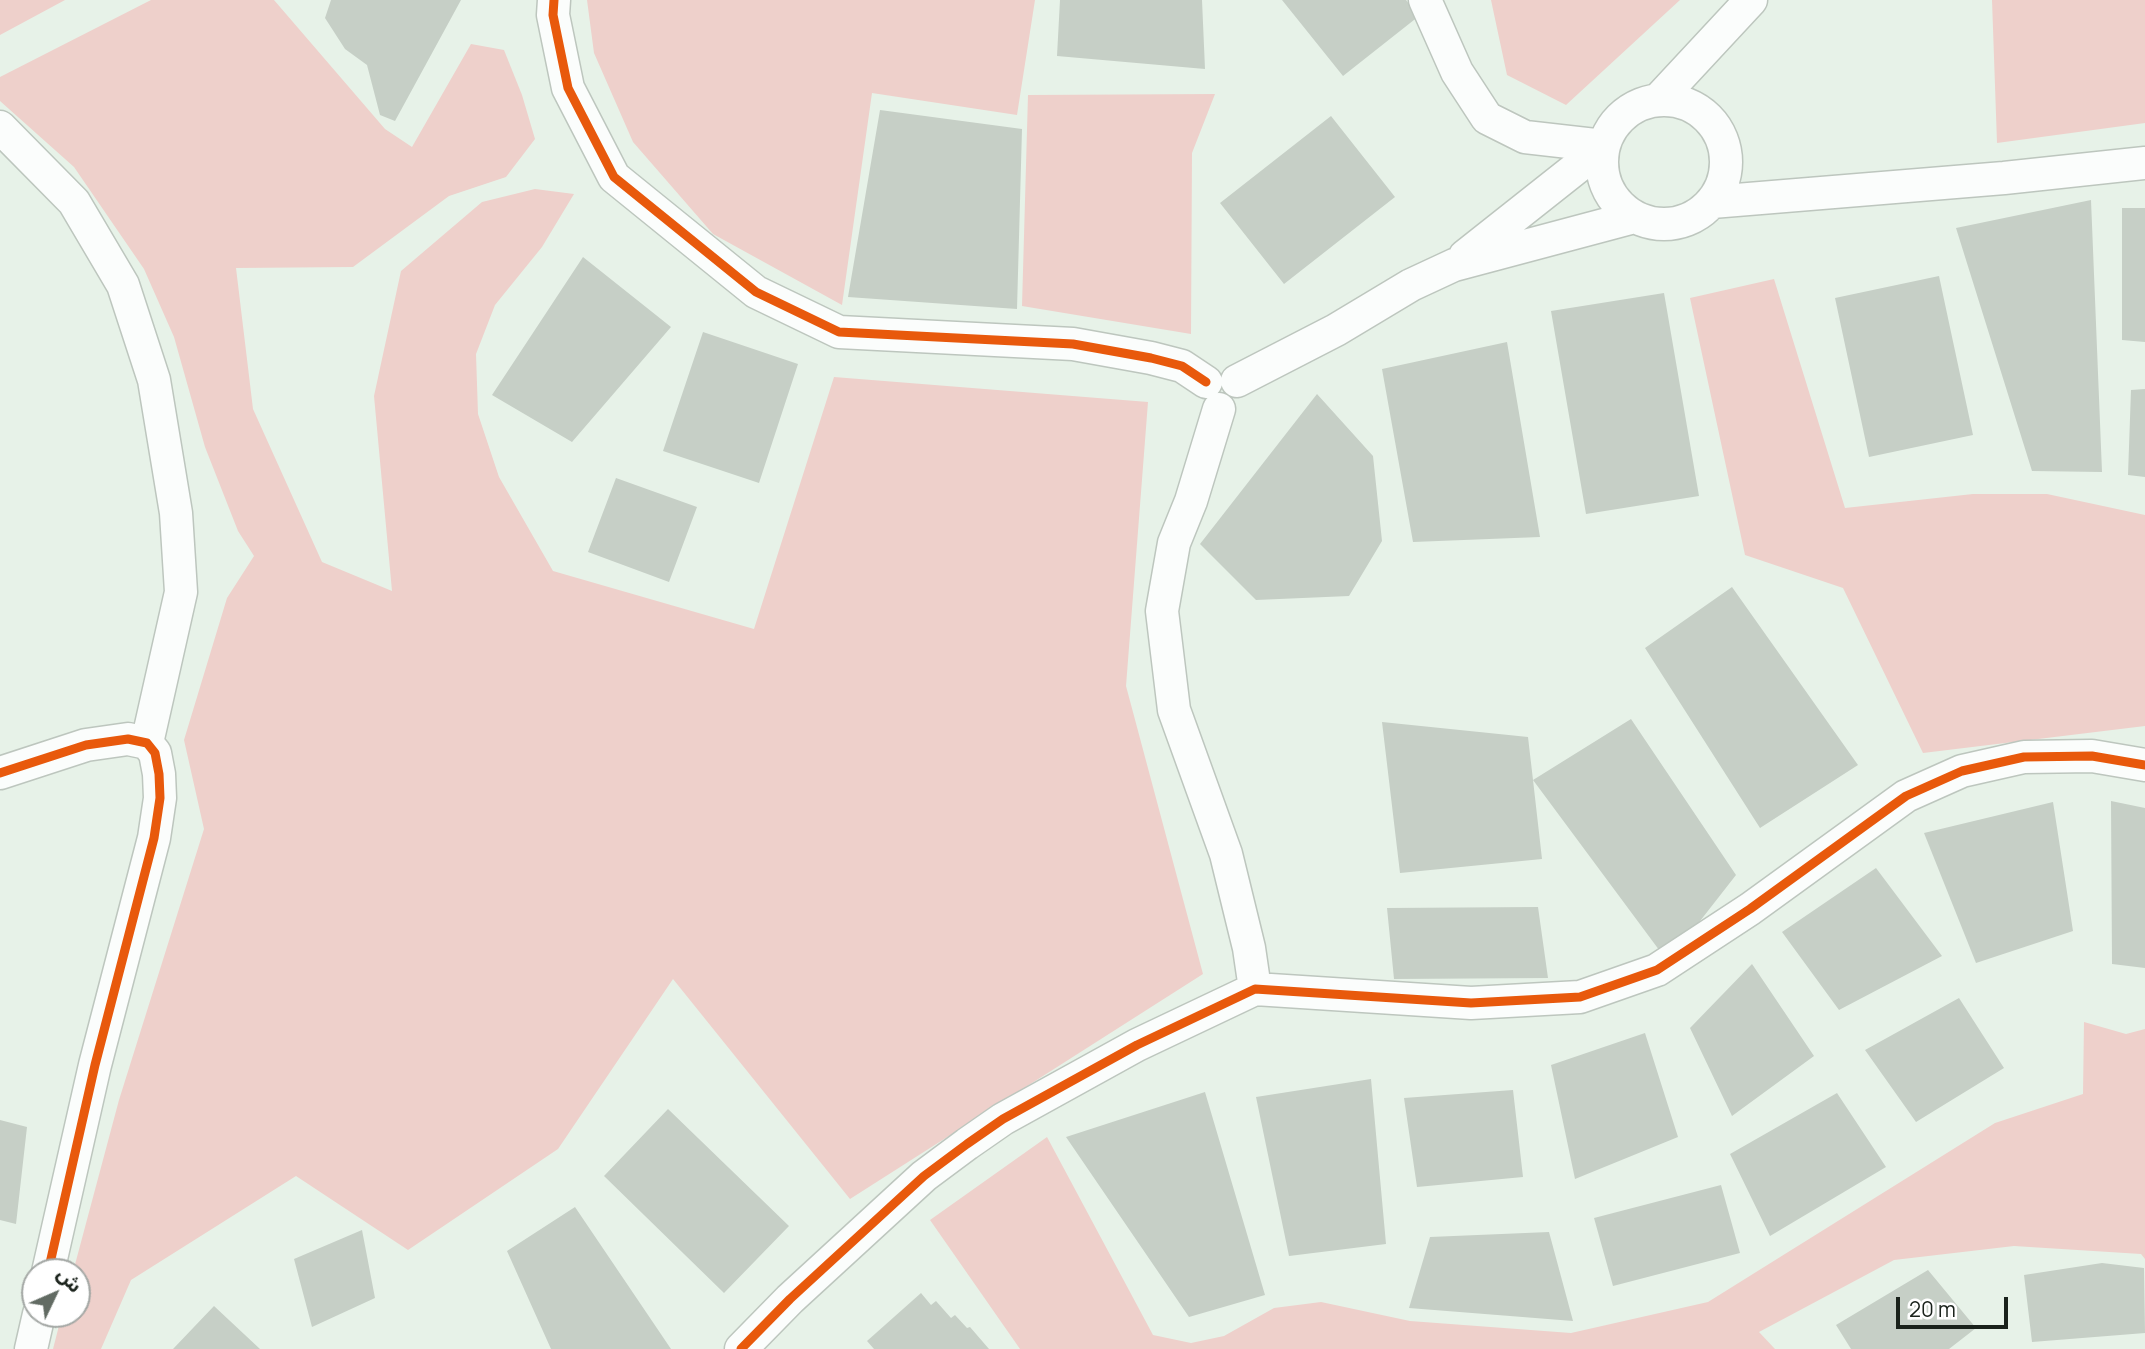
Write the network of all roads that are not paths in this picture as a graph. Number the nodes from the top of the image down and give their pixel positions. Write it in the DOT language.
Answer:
graph roads {
  1 [pos="554,0"];
  2 [pos="1425,0"];
  3 [pos="1751,0"];
  4 [pos="1659,99"];
  5 [pos="0,127"];
  6 [pos="1604,146"];
  7 [pos="2145,163"];
  8 [pos="1712,202"];
  9 [pos="1634,217"];
  10 [pos="1454,265"];
  11 [pos="1212,396"];
  12 [pos="147,743"];
  13 [pos="2145,765"];
  14 [pos="0,773"];
  15 [pos="1255,989"];
  16 [pos="51,1258"];
  17 [pos="36,1328"];
  18 [pos="31,1349"];
  19 [pos="741,1349"];
  1 -- 11 [label="street"];
  2 -- 6 [label="street"];
  3 -- 4 [label="street"];
  4 -- 6 [label="street"];
  4 -- 8 [label="street"];
  5 -- 12 [label="street"];
  6 -- 9 [label="street"];
  6 -- 10 [label="street"];
  7 -- 8 [label="street"];
  8 -- 9 [label="street"];
  9 -- 10 [label="street"];
  10 -- 11 [label="street"];
  11 -- 15 [label="street"];
  12 -- 14 [label="street"];
  12 -- 16 [label="street"];
  13 -- 15 [label="street"];
  15 -- 19 [label="street"];
  17 -- 18 [label="street"];
}
